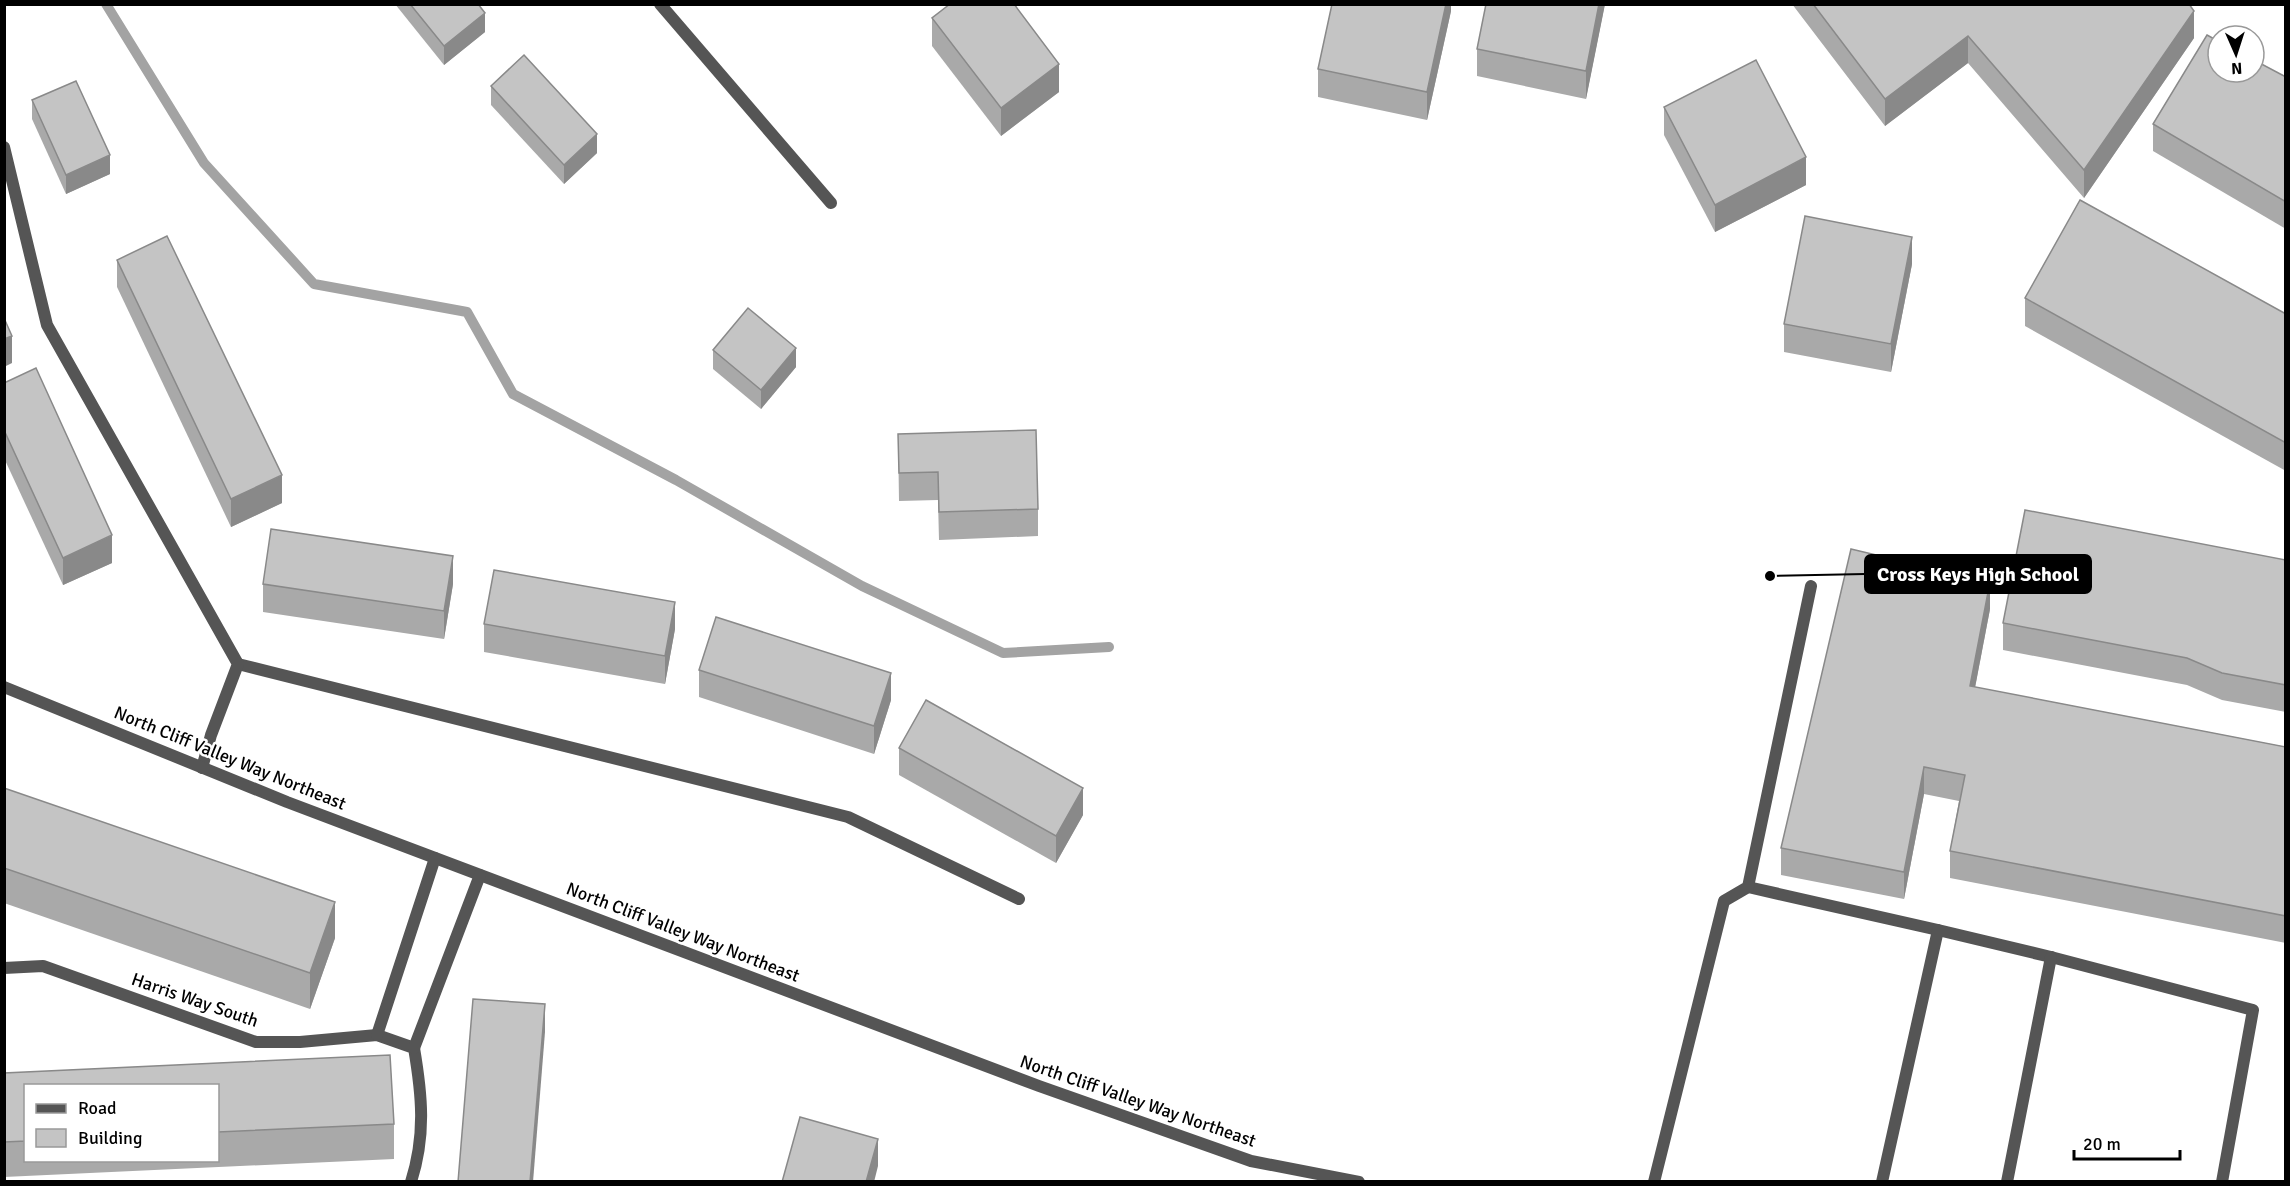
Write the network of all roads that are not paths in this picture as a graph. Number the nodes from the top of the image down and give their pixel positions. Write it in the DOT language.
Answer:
graph roads {
  1 [pos="660,4"];
  2 [pos="4,147"];
  3 [pos="831,203"];
  4 [pos="1811,586"];
  5 [pos="238,664"];
  6 [pos="4,687"];
  7 [pos="202,768"];
  8 [pos="435,858"];
  9 [pos="480,875"];
  10 [pos="1748,886"];
  11 [pos="1019,899"];
  12 [pos="1938,930"];
  13 [pos="2051,957"];
  14 [pos="4,968"];
  15 [pos="377,1035"];
  16 [pos="414,1048"];
  17 [pos="411,1182"];
  18 [pos="1359,1182"];
  19 [pos="1654,1182"];
  20 [pos="1882,1182"];
  21 [pos="2007,1182"];
  22 [pos="2222,1182"];
  1 -- 3 [label="street"];
  2 -- 5 [label="street"];
  4 -- 10 [label="street"];
  5 -- 7 [label="street"];
  5 -- 11 [label="street"];
  6 -- 7 [label="street, North Cliff Valley Way Northeast"];
  7 -- 8 [label="street, North Cliff Valley Way Northeast"];
  8 -- 9 [label="street, North Cliff Valley Way Northeast"];
  8 -- 15 [label="street"];
  9 -- 16 [label="street"];
  9 -- 18 [label="street, North Cliff Valley Way Northeast"];
  10 -- 12 [label="street"];
  10 -- 19 [label="street"];
  12 -- 13 [label="street"];
  12 -- 20 [label="street"];
  13 -- 21 [label="street"];
  13 -- 22 [label="street"];
  14 -- 15 [label="street, Harris Way South"];
  15 -- 16 [label="street, Harris Way South"];
  16 -- 17 [label="street"];
}
